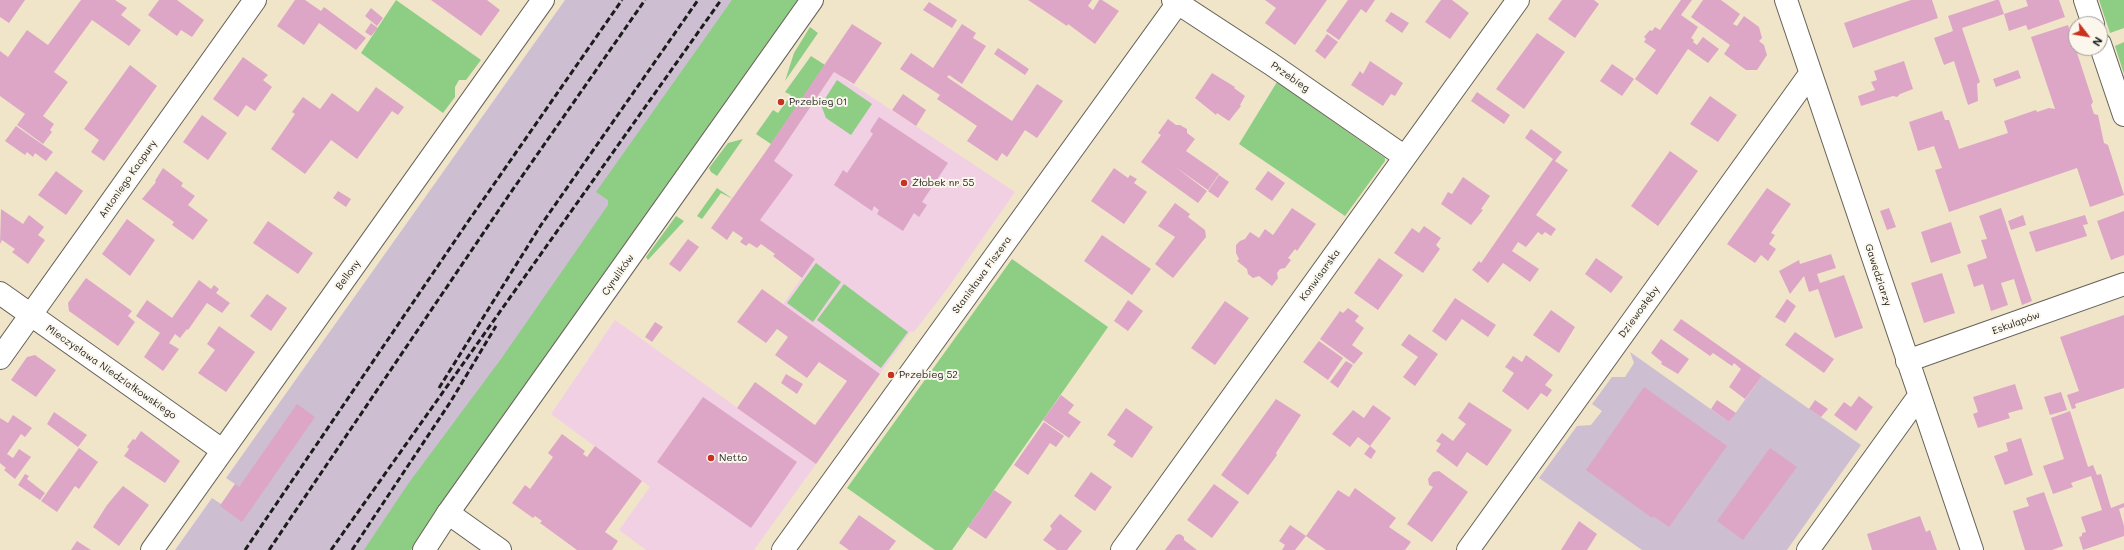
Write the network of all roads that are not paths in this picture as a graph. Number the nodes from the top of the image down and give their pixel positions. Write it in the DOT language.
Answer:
graph roads {
  1 [pos="255,0"];
  2 [pos="543,0"];
  3 [pos="812,0"];
  4 [pos="1518,0"];
  5 [pos="1786,0"];
  6 [pos="2085,0"];
  7 [pos="1177,1"];
  8 [pos="2090,16"];
  9 [pos="2104,56"];
  10 [pos="1810,74"];
  11 [pos="2124,115"];
  12 [pos="1405,157"];
  13 [pos="2124,284"];
  14 [pos="0,293"];
  15 [pos="31,314"];
  16 [pos="0,358"];
  17 [pos="1907,361"];
  18 [pos="1919,396"];
  19 [pos="222,450"];
  20 [pos="448,513"];
  21 [pos="152,550"];
  22 [pos="424,550"];
  23 [pos="500,550"];
  24 [pos="783,550"];
  25 [pos="1122,550"];
  26 [pos="1468,550"];
  27 [pos="1808,550"];
  28 [pos="1972,550"];
  1 -- 15 [label="street, Antoniego Kacpury"];
  2 -- 19 [label="street, Bellony"];
  3 -- 20 [label="street, Cyrulików"];
  4 -- 12 [label="street, Konwisarska"];
  5 -- 10 [label="street, Gawędziarzy"];
  6 -- 8 [label="street"];
  7 -- 12 [label="street, Przebieg"];
  7 -- 24 [label="street, Stanisława Fiszera"];
  9 -- 11 [label="street"];
  10 -- 17 [label="street, Gawędziarzy"];
  10 -- 26 [label="street, Dziewosłęby"];
  12 -- 25 [label="street, Konwisarska"];
  13 -- 17 [label="street, Eskulapów"];
  14 -- 15 [label="street, Mieczysława Niedziałkowskiego"];
  15 -- 16 [label="street, Antoniego Kacpury"];
  15 -- 19 [label="street, Mieczysława Niedziałkowskiego"];
  17 -- 18 [label="street, Gawędziarzy"];
  18 -- 27 [label="street"];
  18 -- 28 [label="street, Gawędziarzy"];
  19 -- 21 [label="street, Bellony"];
  20 -- 22 [label="street, Cyrulików"];
  20 -- 23 [label="street"];
}
